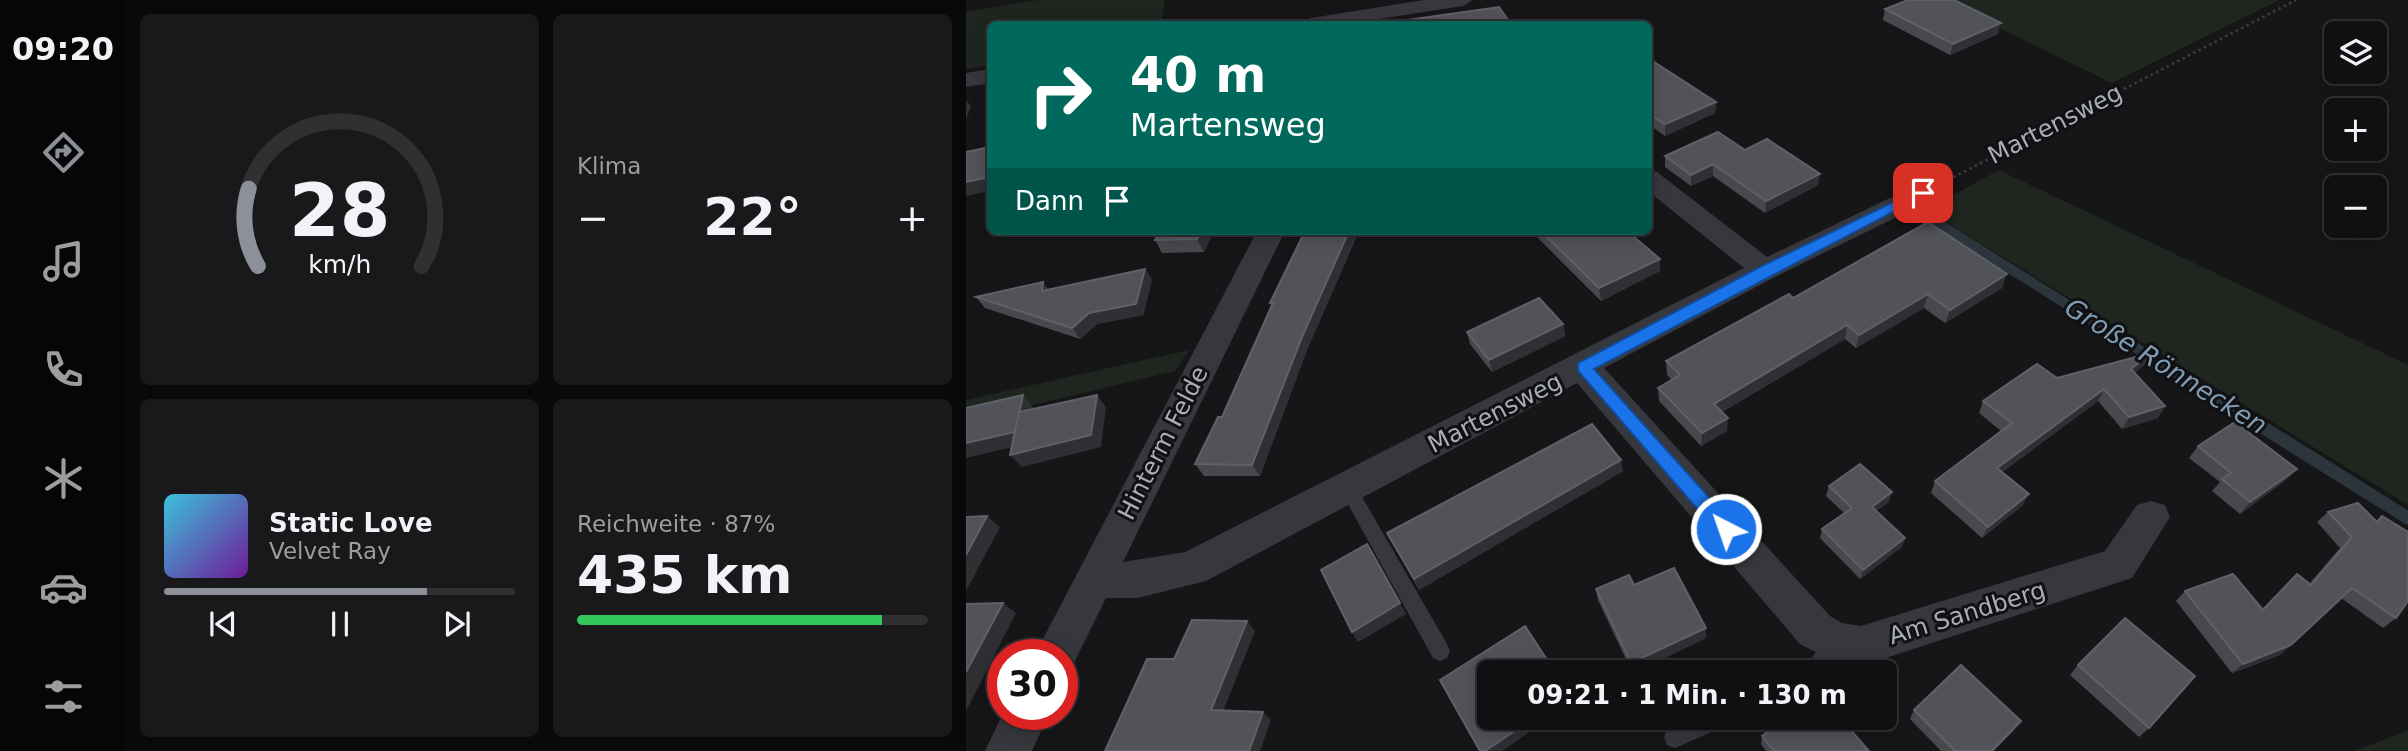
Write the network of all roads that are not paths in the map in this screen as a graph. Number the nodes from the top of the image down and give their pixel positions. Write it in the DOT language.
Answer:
graph roads {
  1 [pos="1463,0"];
  2 [pos="1380,19"];
  3 [pos="1352,21"];
  4 [pos="987,76"];
  5 [pos="966,80"];
  6 [pos="1652,181"];
  7 [pos="1923,193"];
  8 [pos="1269,235"];
  9 [pos="1765,270"];
  10 [pos="1583,367"];
  11 [pos="1348,488"];
  12 [pos="2151,517"];
  13 [pos="1093,580"];
  14 [pos="1064,639"];
  15 [pos="1440,651"];
  16 [pos="1824,657"];
  17 [pos="1018,730"];
  18 [pos="1690,730"];
  19 [pos="1675,737"];
  20 [pos="1008,751"];
  1 -- 2 [label="street"];
  2 -- 3 [label="street"];
  4 -- 5 [label="street"];
  6 -- 9 [label="street"];
  7 -- 9 [label="street, Martensweg"];
  8 -- 13 [label="street, Hinterm Felde"];
  9 -- 10 [label="street, Martensweg"];
  10 -- 11 [label="street, Martensweg"];
  10 -- 16 [label="street, Am Sandberg"];
  11 -- 13 [label="street, Martensweg"];
  11 -- 15 [label="lane"];
  12 -- 16 [label="street, Am Sandberg"];
  13 -- 14 [label="street, Hinterm Felde"];
  17 -- 20 [label="street"];
  18 -- 19 [label="lane"];
}
